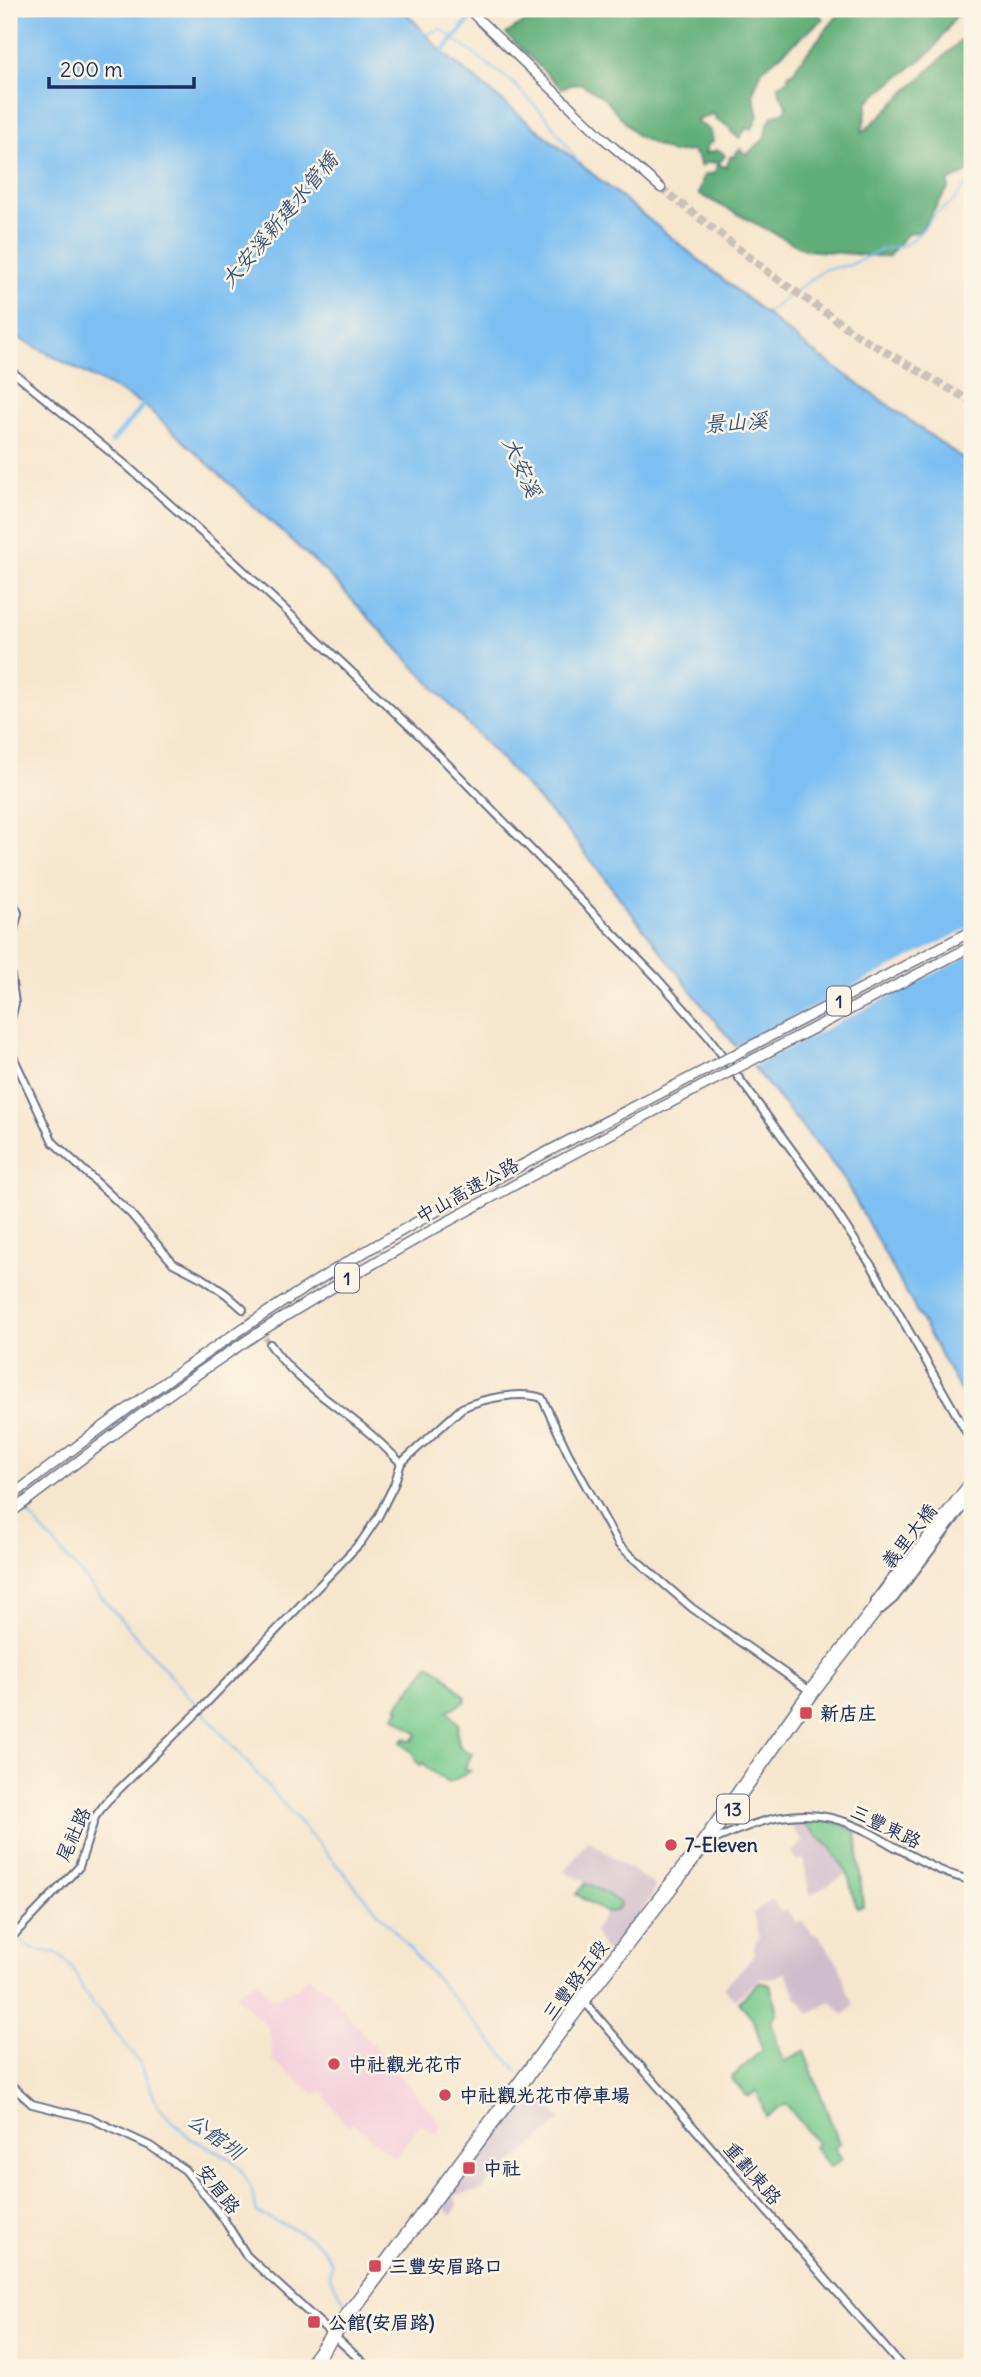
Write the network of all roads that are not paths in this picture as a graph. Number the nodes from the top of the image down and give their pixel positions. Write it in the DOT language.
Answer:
graph roads {
  1 [pos="468,9"];
  2 [pos="661,188"];
  3 [pos="9,369"];
  4 [pos="10,897"];
  5 [pos="972,931"];
  6 [pos="972,946"];
  7 [pos="9,951"];
  8 [pos="9,963"];
  9 [pos="243,1310"];
  10 [pos="270,1343"];
  11 [pos="972,1442"];
  12 [pos="401,1463"];
  13 [pos="972,1477"];
  14 [pos="972,1489"];
  15 [pos="972,1496"];
  16 [pos="9,1498"];
  17 [pos="9,1514"];
  18 [pos="874,1612"];
  19 [pos="812,1692"];
  20 [pos="734,1808"];
  21 [pos="743,1827"];
  22 [pos="706,1840"];
  23 [pos="972,1880"];
  24 [pos="9,1940"];
  25 [pos="583,2000"];
  26 [pos="9,2083"];
  27 [pos="333,2335"];
  28 [pos="305,2368"];
  29 [pos="312,2368"];
  30 [pos="369,2368"];
  31 [pos="903,2368"];
  1 -- 2 [label="main road"];
  3 -- 11 [label="street"];
  4 -- 7 [label="street"];
  5 -- 16 [label="highway, 中山高速公路 / 1, bridge"];
  6 -- 17 [label="highway, 中山高速公路 / 1, bridge"];
  8 -- 9 [label="street"];
  10 -- 12 [label="street"];
  12 -- 19 [label="street"];
  12 -- 24 [label="street, 尾社路"];
  13 -- 18 [label="main road, 義里大橋 / 13"];
  14 -- 18 [label="main road, 義里大橋 / 13"];
  15 -- 18 [label="street"];
  18 -- 19 [label="main road, 三豐路五段 / 13"];
  19 -- 20 [label="main road, 三豐路五段 / 13"];
  19 -- 22 [label="main road, 三豐路五段 / 13"];
  20 -- 21 [label="main road"];
  20 -- 22 [label="main road, 三豐路五段 / 13"];
  21 -- 22 [label="street, 三豐東路"];
  21 -- 23 [label="street, 三豐東路"];
  22 -- 25 [label="main road, 三豐路五段 / 13"];
  25 -- 27 [label="main road, 三豐路五段 / 13"];
  25 -- 31 [label="street, 重劃東路"];
  26 -- 27 [label="street, 安眉路"];
  27 -- 28 [label="main road, 三豐路五段 / 13"];
  27 -- 29 [label="main road, 三豐路五段 / 13"];
  27 -- 30 [label="street, 安眉路"];
}
